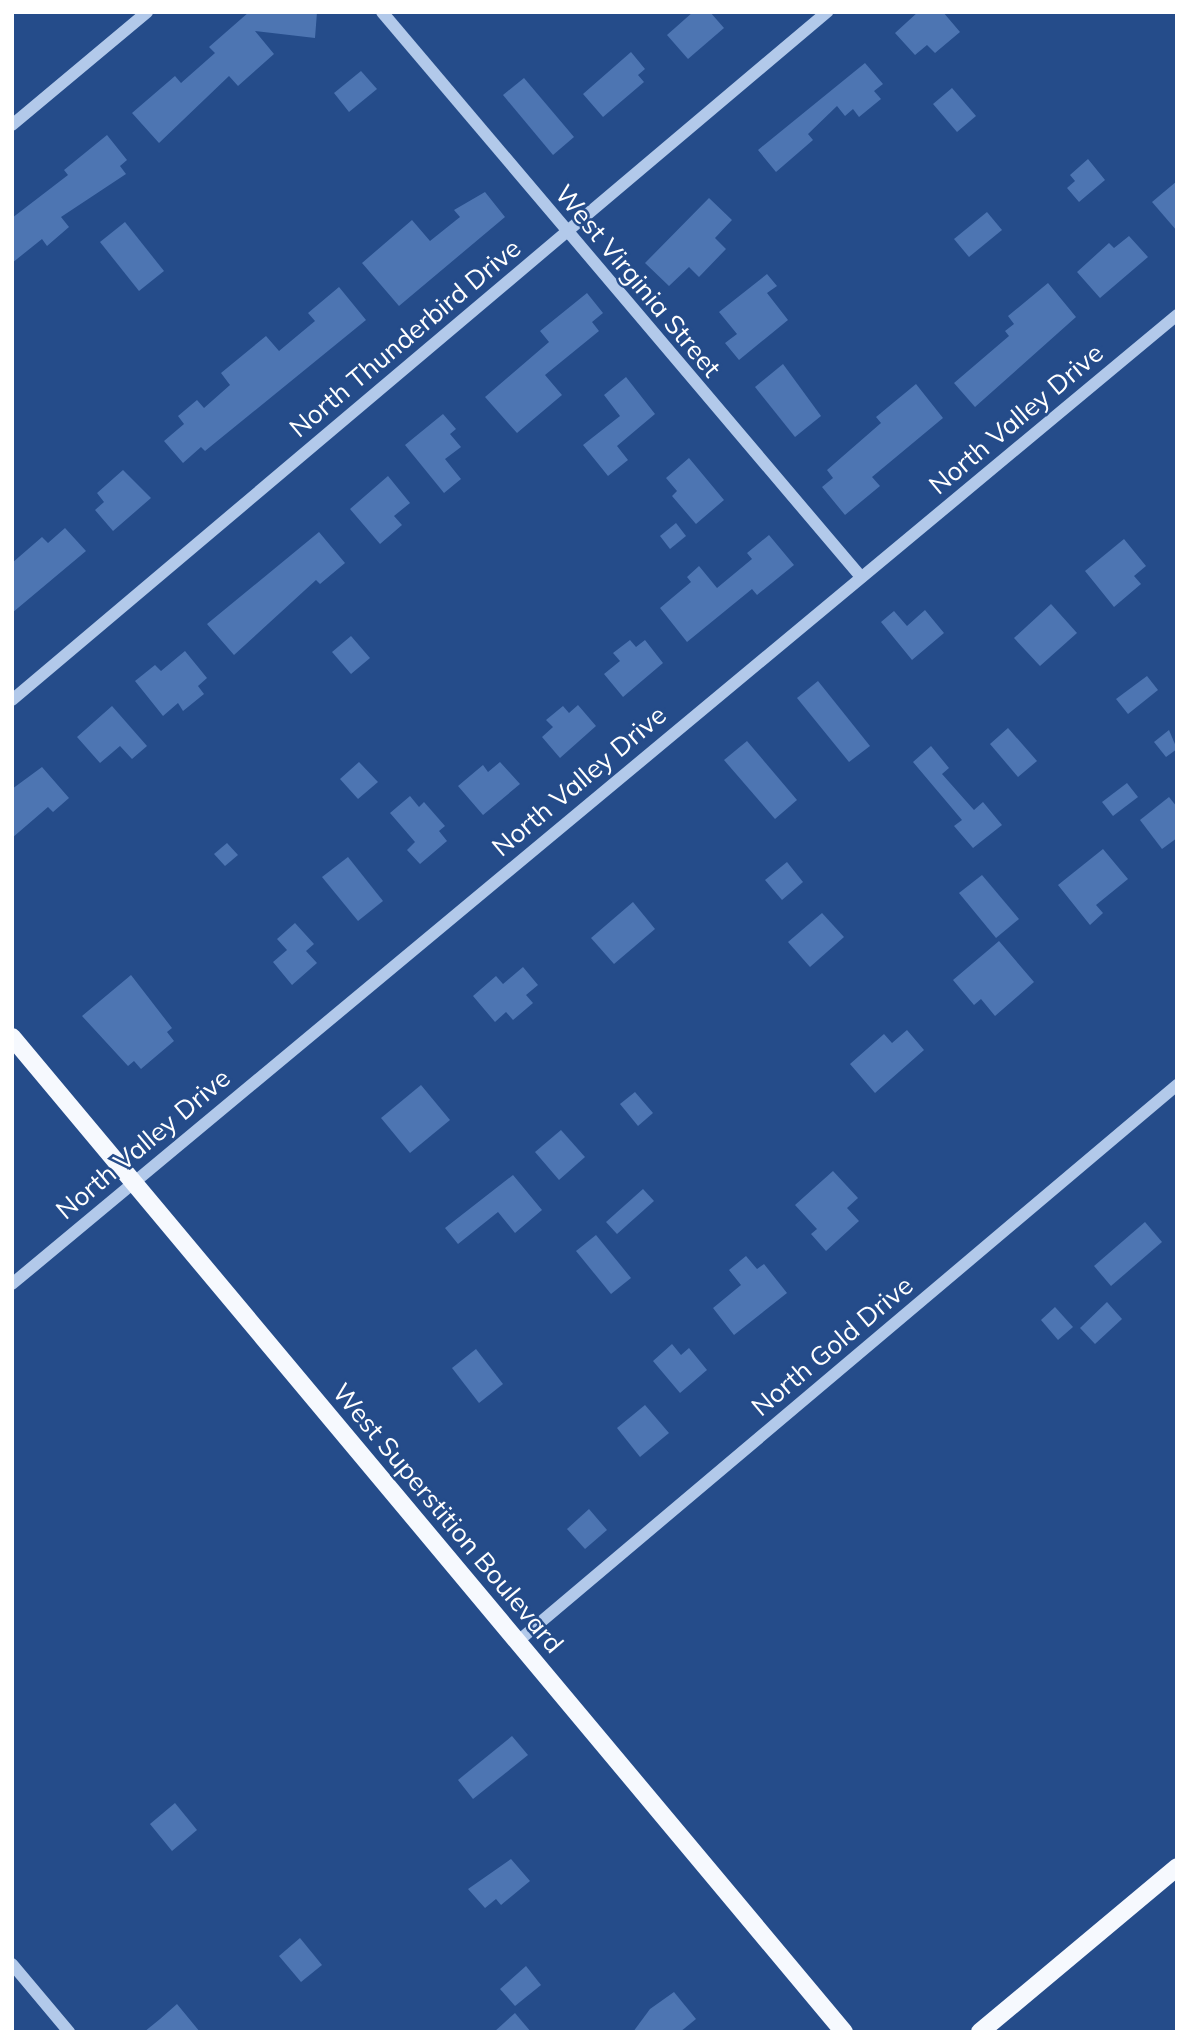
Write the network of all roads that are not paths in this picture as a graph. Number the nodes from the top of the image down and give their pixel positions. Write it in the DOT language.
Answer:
graph roads {
  1 [pos="147,12"];
  2 [pos="382,12"];
  3 [pos="827,12"];
  4 [pos="12,125"];
  5 [pos="566,231"];
  6 [pos="1177,315"];
  7 [pos="861,577"];
  8 [pos="12,700"];
  9 [pos="12,1037"];
  10 [pos="1177,1085"];
  11 [pos="132,1182"];
  12 [pos="12,1284"];
  13 [pos="517,1642"];
  14 [pos="1177,1867"];
  15 [pos="12,1964"];
  16 [pos="61,2029"];
  17 [pos="844,2032"];
  18 [pos="980,2032"];
  1 -- 4 [label="street"];
  2 -- 5 [label="street, West Virginia Street"];
  3 -- 5 [label="street, North Thunderbird Drive"];
  5 -- 7 [label="street, West Virginia Street"];
  5 -- 8 [label="street, North Thunderbird Drive"];
  6 -- 7 [label="street, North Valley Drive"];
  7 -- 11 [label="street, North Valley Drive"];
  9 -- 11 [label="main road, West Superstition Boulevard"];
  10 -- 13 [label="street, North Gold Drive"];
  11 -- 12 [label="street, North Valley Drive"];
  11 -- 13 [label="main road, West Superstition Boulevard"];
  13 -- 17 [label="main road, West Superstition Boulevard"];
  14 -- 18 [label="main road"];
  15 -- 16 [label="street"];
}
